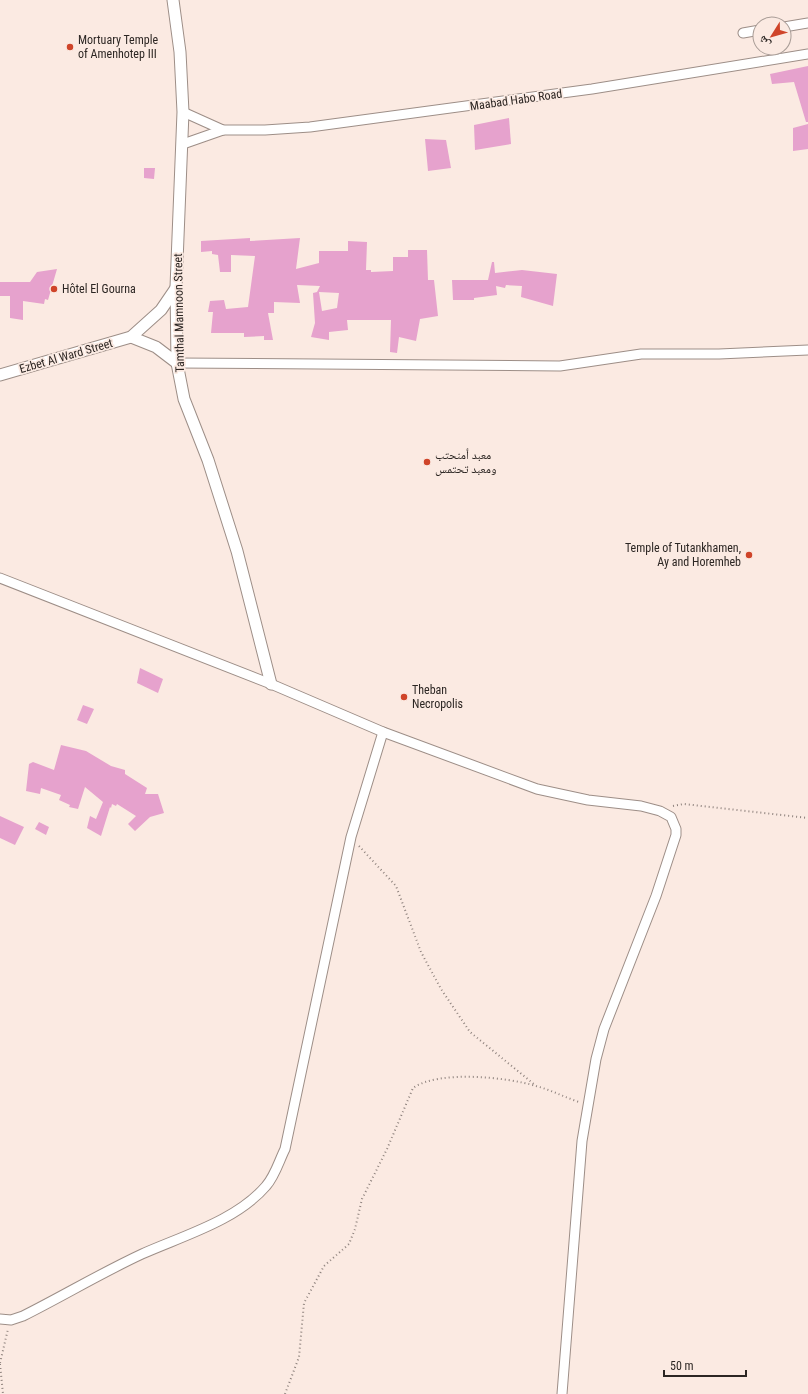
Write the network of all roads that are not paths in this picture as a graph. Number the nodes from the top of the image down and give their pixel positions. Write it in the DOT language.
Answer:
graph roads {
  1 [pos="173,0"];
  2 [pos="808,23"];
  3 [pos="792,26"];
  4 [pos="752,31"];
  5 [pos="743,33"];
  6 [pos="808,54"];
  7 [pos="183,112"];
  8 [pos="223,130"];
  9 [pos="183,144"];
  10 [pos="176,287"];
  11 [pos="131,337"];
  12 [pos="808,350"];
  13 [pos="177,363"];
  14 [pos="0,376"];
  15 [pos="0,578"];
  16 [pos="271,684"];
  17 [pos="383,732"];
  18 [pos="0,1319"];
  19 [pos="562,1394"];
  1 -- 7 [label="street, Tamthal Mamnoon Street"];
  2 -- 3 [label="street"];
  4 -- 5 [label="street"];
  6 -- 8 [label="street, Maabad Habo Road"];
  7 -- 8 [label="street, Maabad Habo Road"];
  7 -- 9 [label="street, Tamthal Mamnoon Street"];
  8 -- 9 [label="street, Maabad Habo Road"];
  9 -- 10 [label="street, Tamthal Mamnoon Street"];
  10 -- 11 [label="street, Ezbet Al Ward Street"];
  10 -- 13 [label="street, Tamthal Mamnoon Street"];
  11 -- 13 [label="street"];
  11 -- 14 [label="street, Ezbet Al Ward Street"];
  12 -- 13 [label="street"];
  13 -- 16 [label="street, Tamthal Mamnoon Street"];
  15 -- 16 [label="street"];
  16 -- 17 [label="street"];
  17 -- 18 [label="street"];
  17 -- 19 [label="street"];
}
